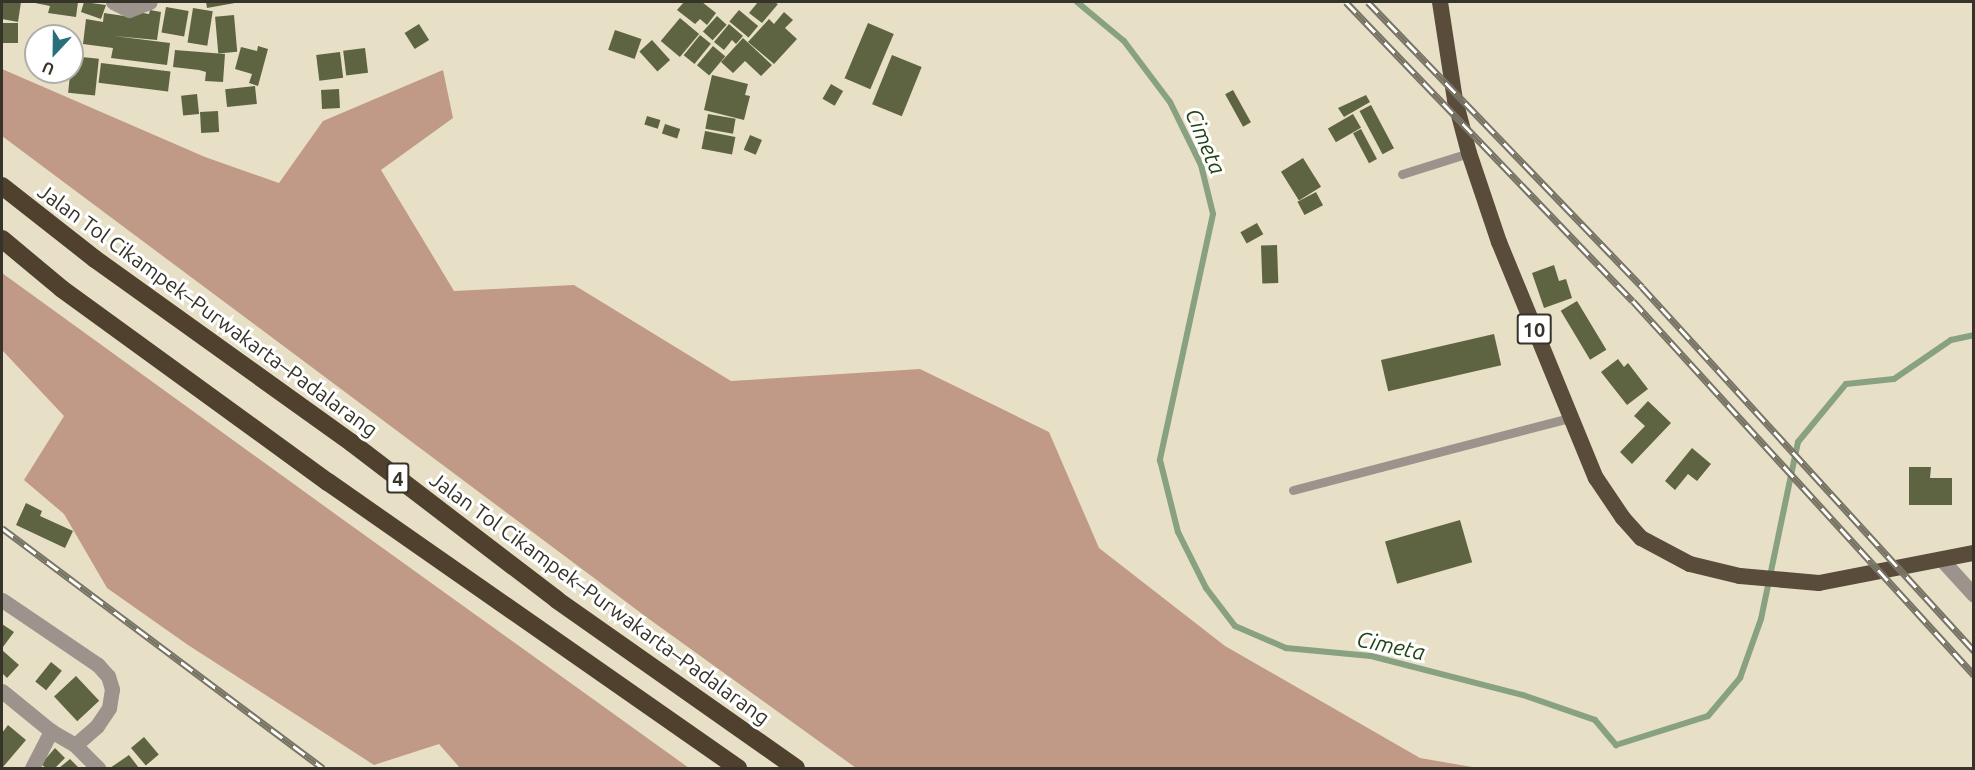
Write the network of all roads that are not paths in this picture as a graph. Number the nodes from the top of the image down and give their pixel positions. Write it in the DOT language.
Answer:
graph roads {
  1 [pos="113,2"];
  2 [pos="150,2"];
  3 [pos="1440,2"];
  4 [pos="1469,153"];
  5 [pos="1402,174"];
  6 [pos="2,186"];
  7 [pos="2,239"];
  8 [pos="1570,418"];
  9 [pos="1293,490"];
  10 [pos="1974,553"];
  11 [pos="1942,560"];
  12 [pos="1974,595"];
  13 [pos="2,600"];
  14 [pos="2,691"];
  15 [pos="51,731"];
  16 [pos="75,745"];
  17 [pos="32,768"];
  18 [pos="98,768"];
  19 [pos="738,768"];
  20 [pos="796,768"];
  1 -- 2 [label="street"];
  3 -- 4 [label="highway, 10"];
  4 -- 5 [label="lane"];
  4 -- 8 [label="highway, 10"];
  6 -- 20 [label="highway, Jalan Tol Cikampek–Purwakarta–Padalarang / 4"];
  7 -- 19 [label="highway, 4"];
  8 -- 9 [label="lane"];
  8 -- 11 [label="highway, 10"];
  10 -- 11 [label="highway, 10"];
  11 -- 12 [label="street"];
  13 -- 16 [label="street"];
  14 -- 15 [label="street"];
  15 -- 16 [label="street"];
  15 -- 17 [label="street"];
  16 -- 18 [label="street"];
}
